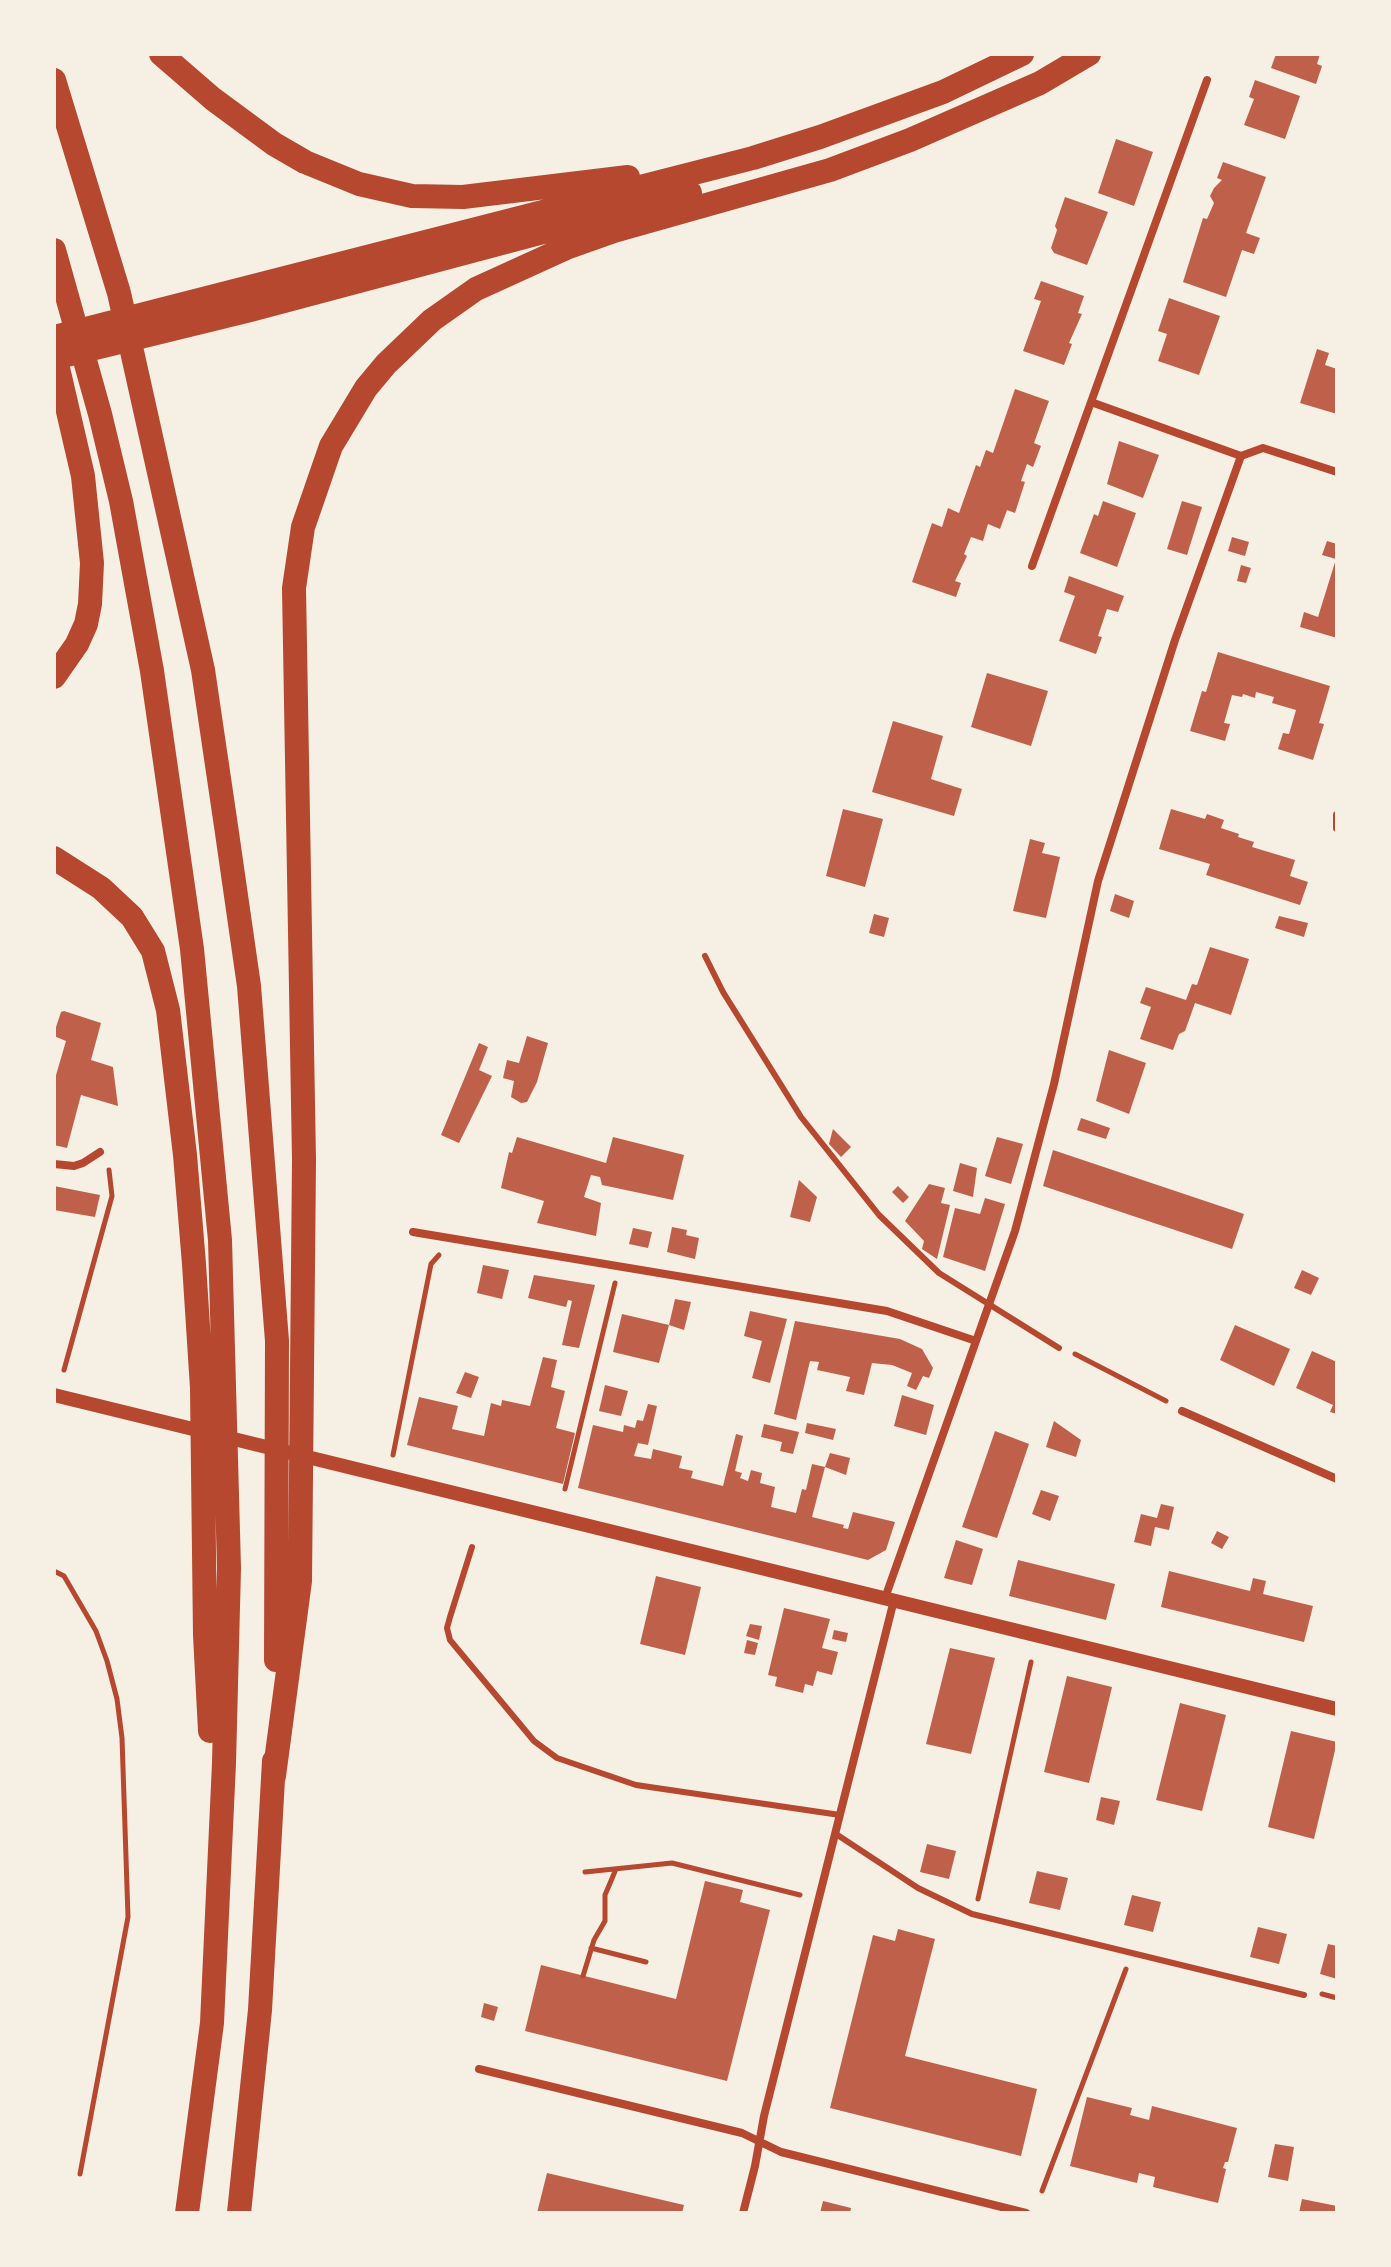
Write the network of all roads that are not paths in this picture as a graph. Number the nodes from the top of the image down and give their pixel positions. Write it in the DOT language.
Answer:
graph roads {
  1 [pos="161,54"];
  2 [pos="1059,54"];
  3 [pos="1089,54"];
  4 [pos="1018,63"];
  5 [pos="54,80"];
  6 [pos="1207,80"];
  7 [pos="753,158"];
  8 [pos="54,250"];
  9 [pos="247,300"];
  10 [pos="54,337"];
  11 [pos="54,351"];
  12 [pos="54,358"];
  13 [pos="1091,402"];
  14 [pos="1241,456"];
  15 [pos="1337,472"];
  16 [pos="1032,566"];
  17 [pos="54,677"];
  18 [pos="1337,815"];
  19 [pos="1337,828"];
  20 [pos="54,858"];
  21 [pos="705,956"];
  22 [pos="100,1152"];
  23 [pos="54,1164"];
  24 [pos="413,1232"];
  25 [pos="988,1305"];
  26 [pos="976,1341"];
  27 [pos="1059,1348"];
  28 [pos="54,1395"];
  29 [pos="1182,1411"];
  30 [pos="1337,1479"];
  31 [pos="472,1547"];
  32 [pos="890,1599"];
  33 [pos="1337,1709"];
  34 [pos="274,1776"];
  35 [pos="840,1815"];
  36 [pos="836,1834"];
  37 [pos="220,1889"];
  38 [pos="1304,1995"];
  39 [pos="479,2069"];
  40 [pos="760,2142"];
  41 [pos="187,2213"];
  42 [pos="239,2213"];
  43 [pos="743,2213"];
  44 [pos="1026,2213"];
  1 -- 7 [label="highway"];
  2 -- 4 [label="highway"];
  3 -- 34 [label="highway"];
  4 -- 7 [label="highway"];
  4 -- 9 [label="highway"];
  5 -- 34 [label="highway"];
  6 -- 13 [label="street"];
  7 -- 9 [label="highway"];
  8 -- 37 [label="highway"];
  9 -- 10 [label="highway"];
  9 -- 12 [label="highway"];
  11 -- 17 [label="highway"];
  13 -- 14 [label="street"];
  13 -- 16 [label="street"];
  14 -- 15 [label="street"];
  14 -- 25 [label="street"];
  18 -- 19 [label="street"];
  20 -- 37 [label="highway"];
  21 -- 25 [label="lane"];
  22 -- 23 [label="street"];
  24 -- 26 [label="street"];
  25 -- 26 [label="street"];
  25 -- 27 [label="lane"];
  26 -- 32 [label="street"];
  28 -- 32 [label="street"];
  29 -- 30 [label="street"];
  31 -- 35 [label="lane"];
  32 -- 33 [label="street"];
  32 -- 35 [label="street"];
  34 -- 42 [label="highway"];
  35 -- 36 [label="street"];
  36 -- 38 [label="lane"];
  36 -- 40 [label="street"];
  37 -- 41 [label="highway"];
  39 -- 40 [label="street"];
  40 -- 43 [label="street"];
  40 -- 44 [label="street"];
}
